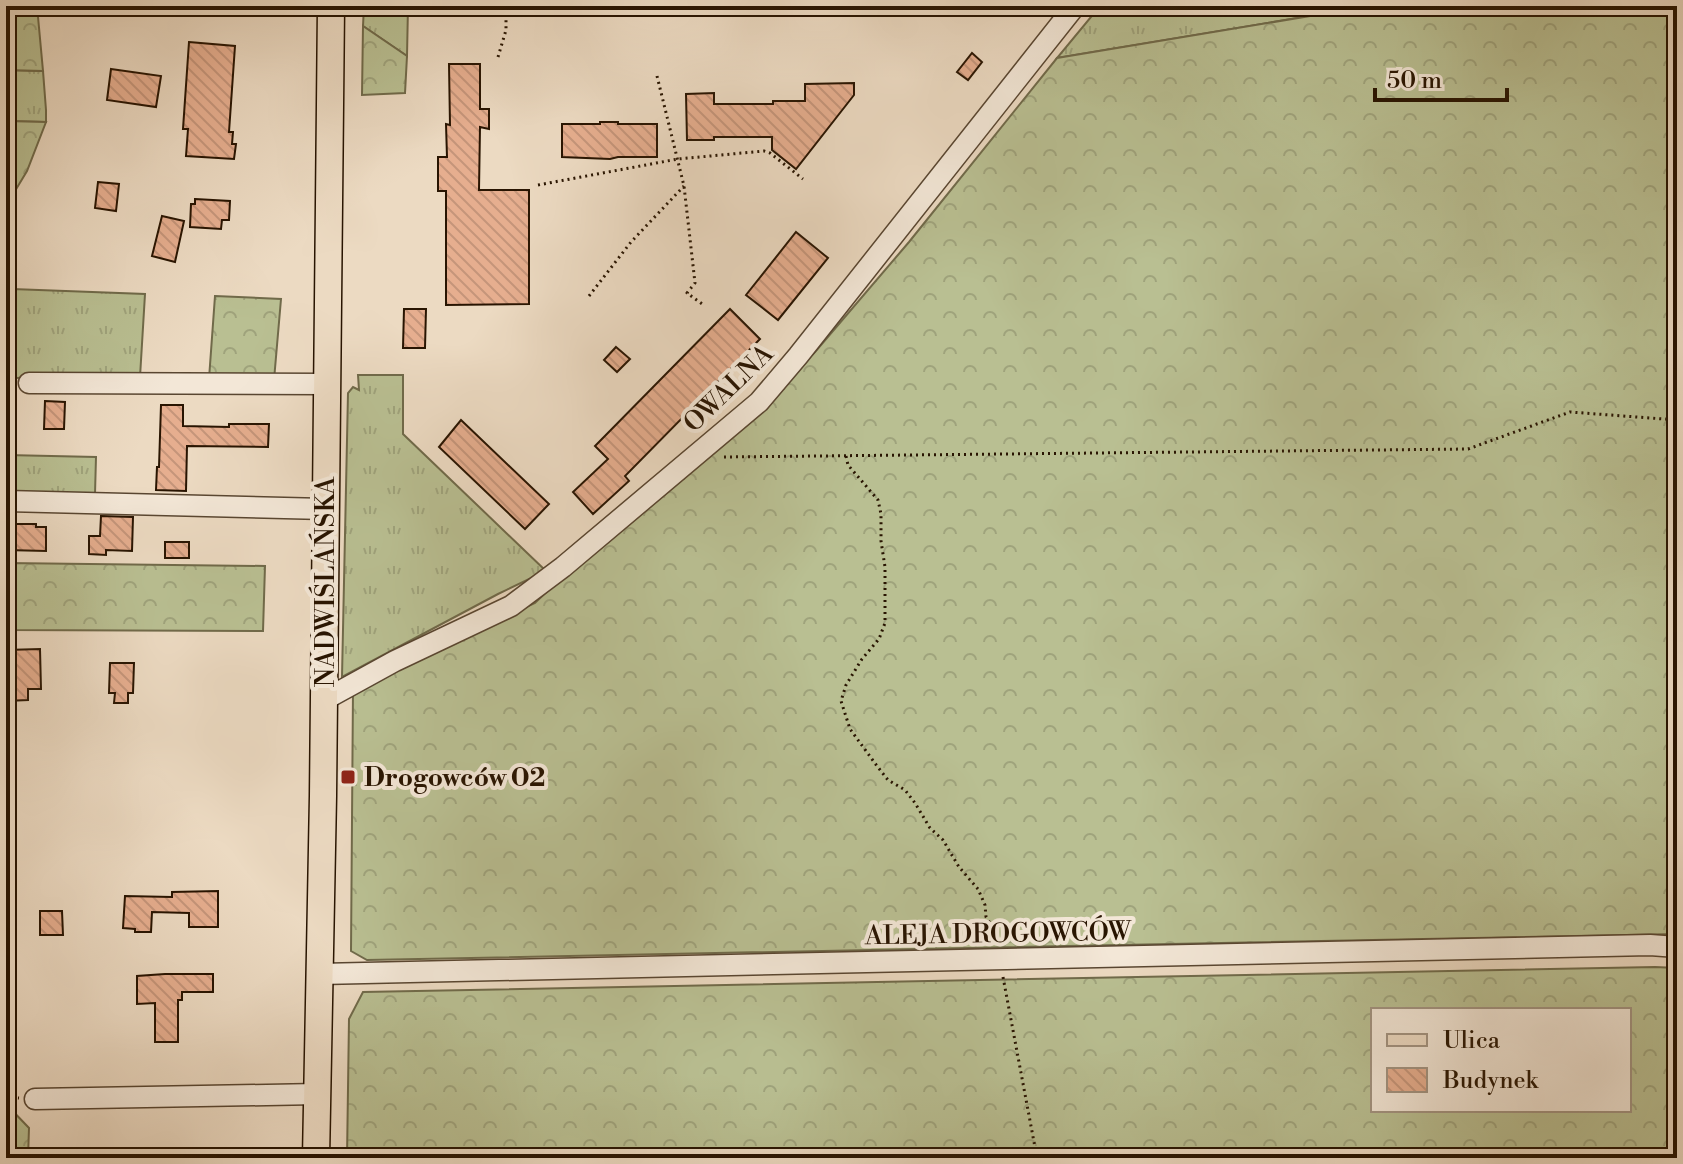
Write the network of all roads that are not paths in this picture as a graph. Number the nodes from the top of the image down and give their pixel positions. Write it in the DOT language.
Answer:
graph roads {
  1 [pos="331,6"];
  2 [pos="1075,6"];
  3 [pos="29,383"];
  4 [pos="326,384"];
  5 [pos="6,501"];
  6 [pos="325,509"];
  7 [pos="324,700"];
  8 [pos="1677,947"];
  9 [pos="320,974"];
  10 [pos="318,1094"];
  11 [pos="35,1099"];
  12 [pos="316,1158"];
  1 -- 4 [label="main road, NADWIŚLAŃSKA"];
  2 -- 7 [label="street, OWALNA"];
  3 -- 4 [label="street"];
  4 -- 6 [label="main road, NADWIŚLAŃSKA"];
  5 -- 6 [label="street"];
  6 -- 7 [label="main road, NADWIŚLAŃSKA"];
  7 -- 9 [label="main road, NADWIŚLAŃSKA"];
  8 -- 9 [label="street, ALEJA DROGOWCÓW"];
  9 -- 10 [label="main road, NADWIŚLAŃSKA"];
  10 -- 11 [label="street"];
  10 -- 12 [label="main road, NADWIŚLAŃSKA"];
}
